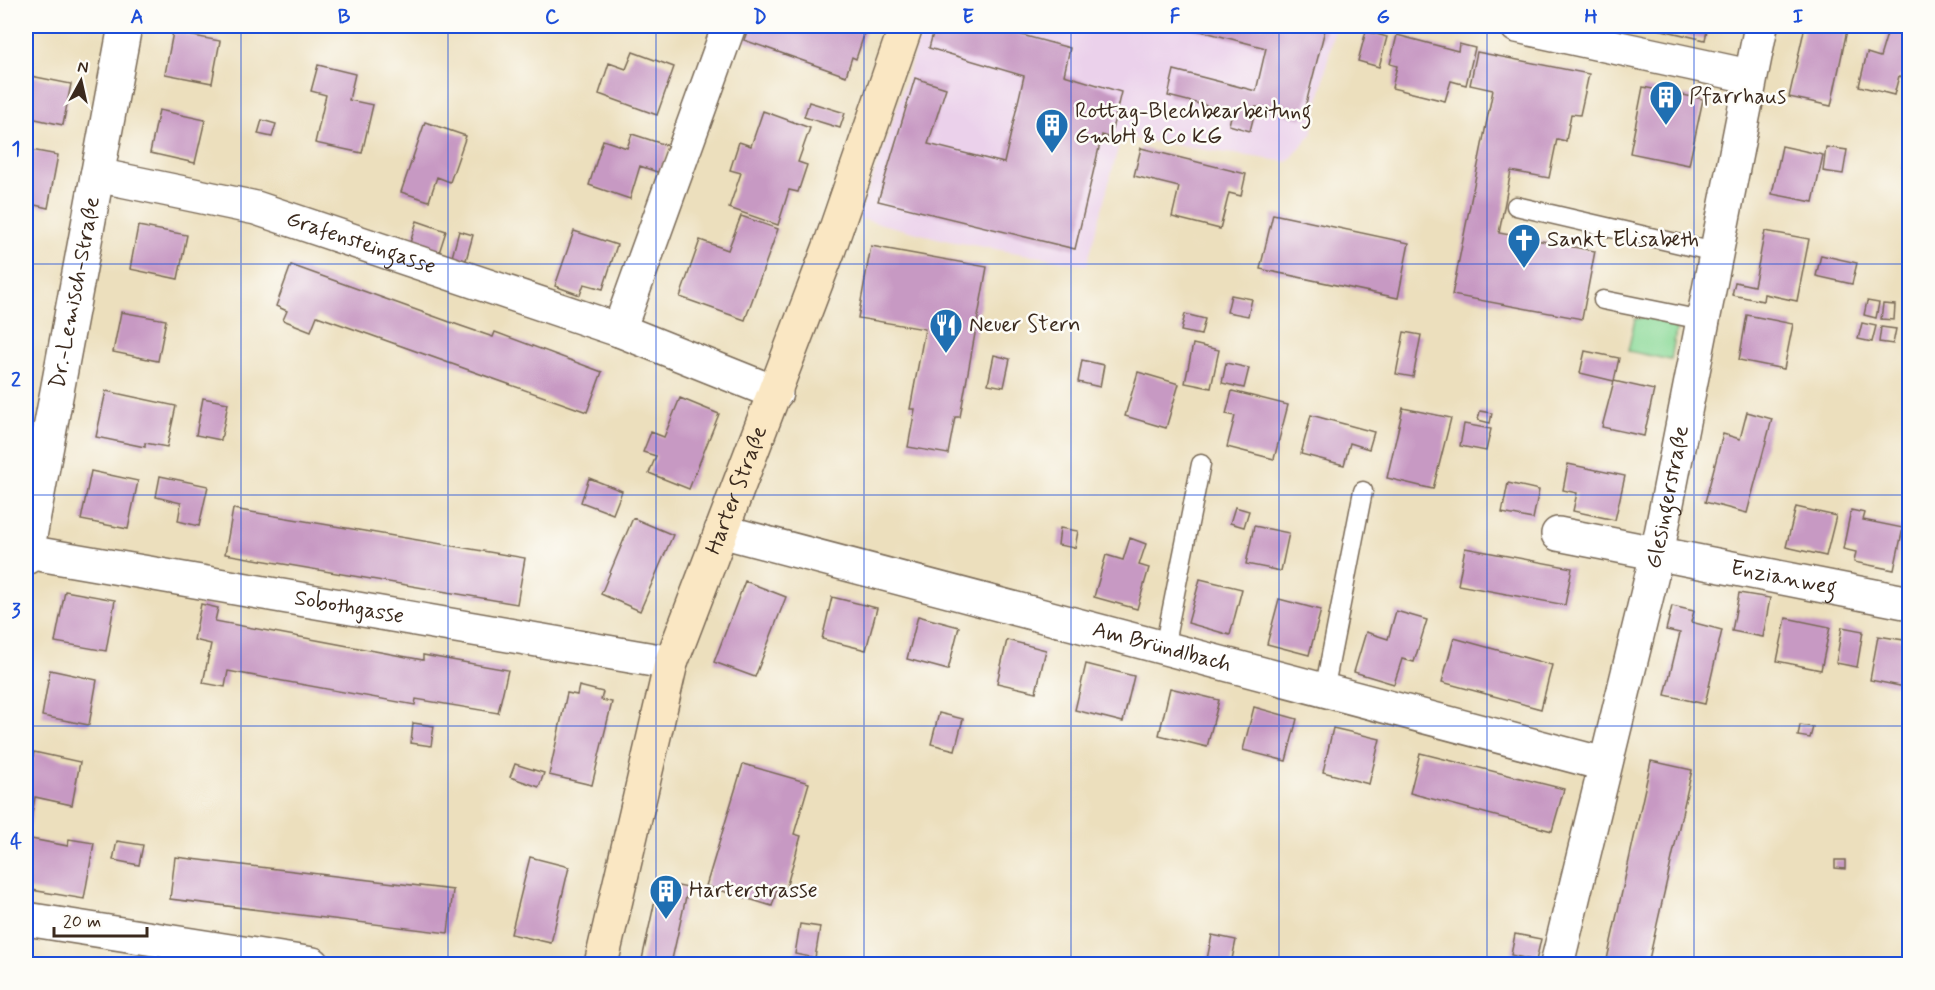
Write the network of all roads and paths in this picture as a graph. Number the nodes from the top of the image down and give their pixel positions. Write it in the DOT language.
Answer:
graph roads {
  1 [pos="125,26"];
  2 [pos="729,26"];
  3 [pos="906,26"];
  4 [pos="1517,26"];
  5 [pos="1761,26"];
  6 [pos="1749,76"];
  7 [pos="97,175"];
  8 [pos="1516,206"];
  9 [pos="1715,252"];
  10 [pos="1603,300"];
  11 [pos="1702,320"];
  12 [pos="619,330"];
  13 [pos="776,393"];
  14 [pos="1202,464"];
  15 [pos="1363,491"];
  16 [pos="721,531"];
  17 [pos="1558,534"];
  18 [pos="1657,554"];
  19 [pos="26,555"];
  20 [pos="1910,603"];
  21 [pos="1164,648"];
  22 [pos="671,663"];
  23 [pos="1324,691"];
  24 [pos="1604,764"];
  25 [pos="26,919"];
  26 [pos="313,964"];
  27 [pos="601,964"];
  28 [pos="1557,964"];
  1 -- 7 [label="street, Dr.-Lemisch-Straße"];
  2 -- 12 [label="street"];
  3 -- 13 [label="main road, Harter Straße"];
  4 -- 6 [label="street"];
  5 -- 6 [label="street, Glesingerstraße"];
  6 -- 9 [label="street, Glesingerstraße"];
  7 -- 12 [label="street, Grafensteingasse"];
  7 -- 19 [label="street, Dr.-Lemisch-Straße"];
  8 -- 9 [label="lane"];
  9 -- 11 [label="street, Glesingerstraße"];
  10 -- 11 [label="lane"];
  11 -- 18 [label="street, Glesingerstraße"];
  12 -- 13 [label="street, Grafensteingasse"];
  13 -- 16 [label="main road, Harter Straße"];
  14 -- 21 [label="lane"];
  15 -- 23 [label="lane"];
  16 -- 21 [label="street, Am Bründlbach"];
  16 -- 22 [label="main road, Harter Straße"];
  17 -- 18 [label="street, Enzianweg"];
  18 -- 20 [label="street, Enzianweg"];
  18 -- 24 [label="street, Glesingerstraße"];
  19 -- 22 [label="street, Sobothgasse"];
  21 -- 23 [label="street, Am Bründlbach"];
  22 -- 27 [label="main road, Harter Straße"];
  23 -- 24 [label="street, Am Bründlbach"];
  24 -- 28 [label="street, Glesingerstraße"];
  25 -- 26 [label="street"];
}
